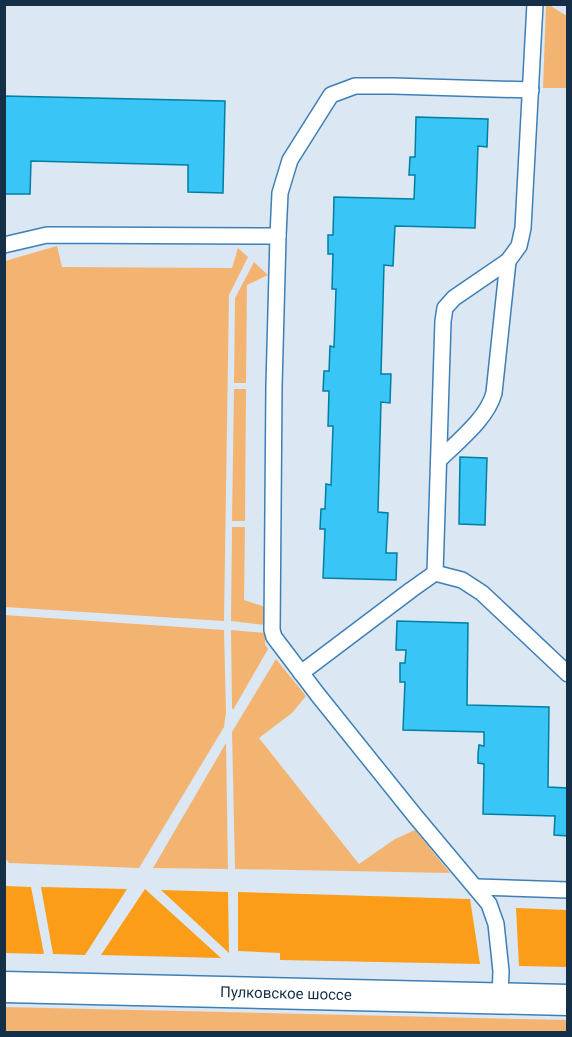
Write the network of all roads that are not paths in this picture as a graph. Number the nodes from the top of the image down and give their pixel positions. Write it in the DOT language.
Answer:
graph roads {
  1 [pos="535,4"];
  2 [pos="531,90"];
  3 [pos="278,236"];
  4 [pos="4,245"];
  5 [pos="508,261"];
  6 [pos="439,459"];
  7 [pos="435,573"];
  8 [pos="301,673"];
  9 [pos="567,674"];
  10 [pos="476,887"];
  11 [pos="567,890"];
  12 [pos="4,987"];
  13 [pos="500,998"];
  14 [pos="567,1000"];
  1 -- 2 [label="lane"];
  2 -- 3 [label="lane"];
  2 -- 5 [label="lane"];
  3 -- 4 [label="lane"];
  3 -- 8 [label="lane"];
  5 -- 6 [label="lane"];
  5 -- 6 [label="lane"];
  6 -- 7 [label="lane"];
  7 -- 8 [label="lane"];
  7 -- 9 [label="lane"];
  8 -- 10 [label="lane"];
  10 -- 11 [label="lane"];
  10 -- 13 [label="lane"];
  12 -- 13 [label="street, Пулковское шоссе"];
  13 -- 14 [label="street, Пулковское шоссе"];
}
